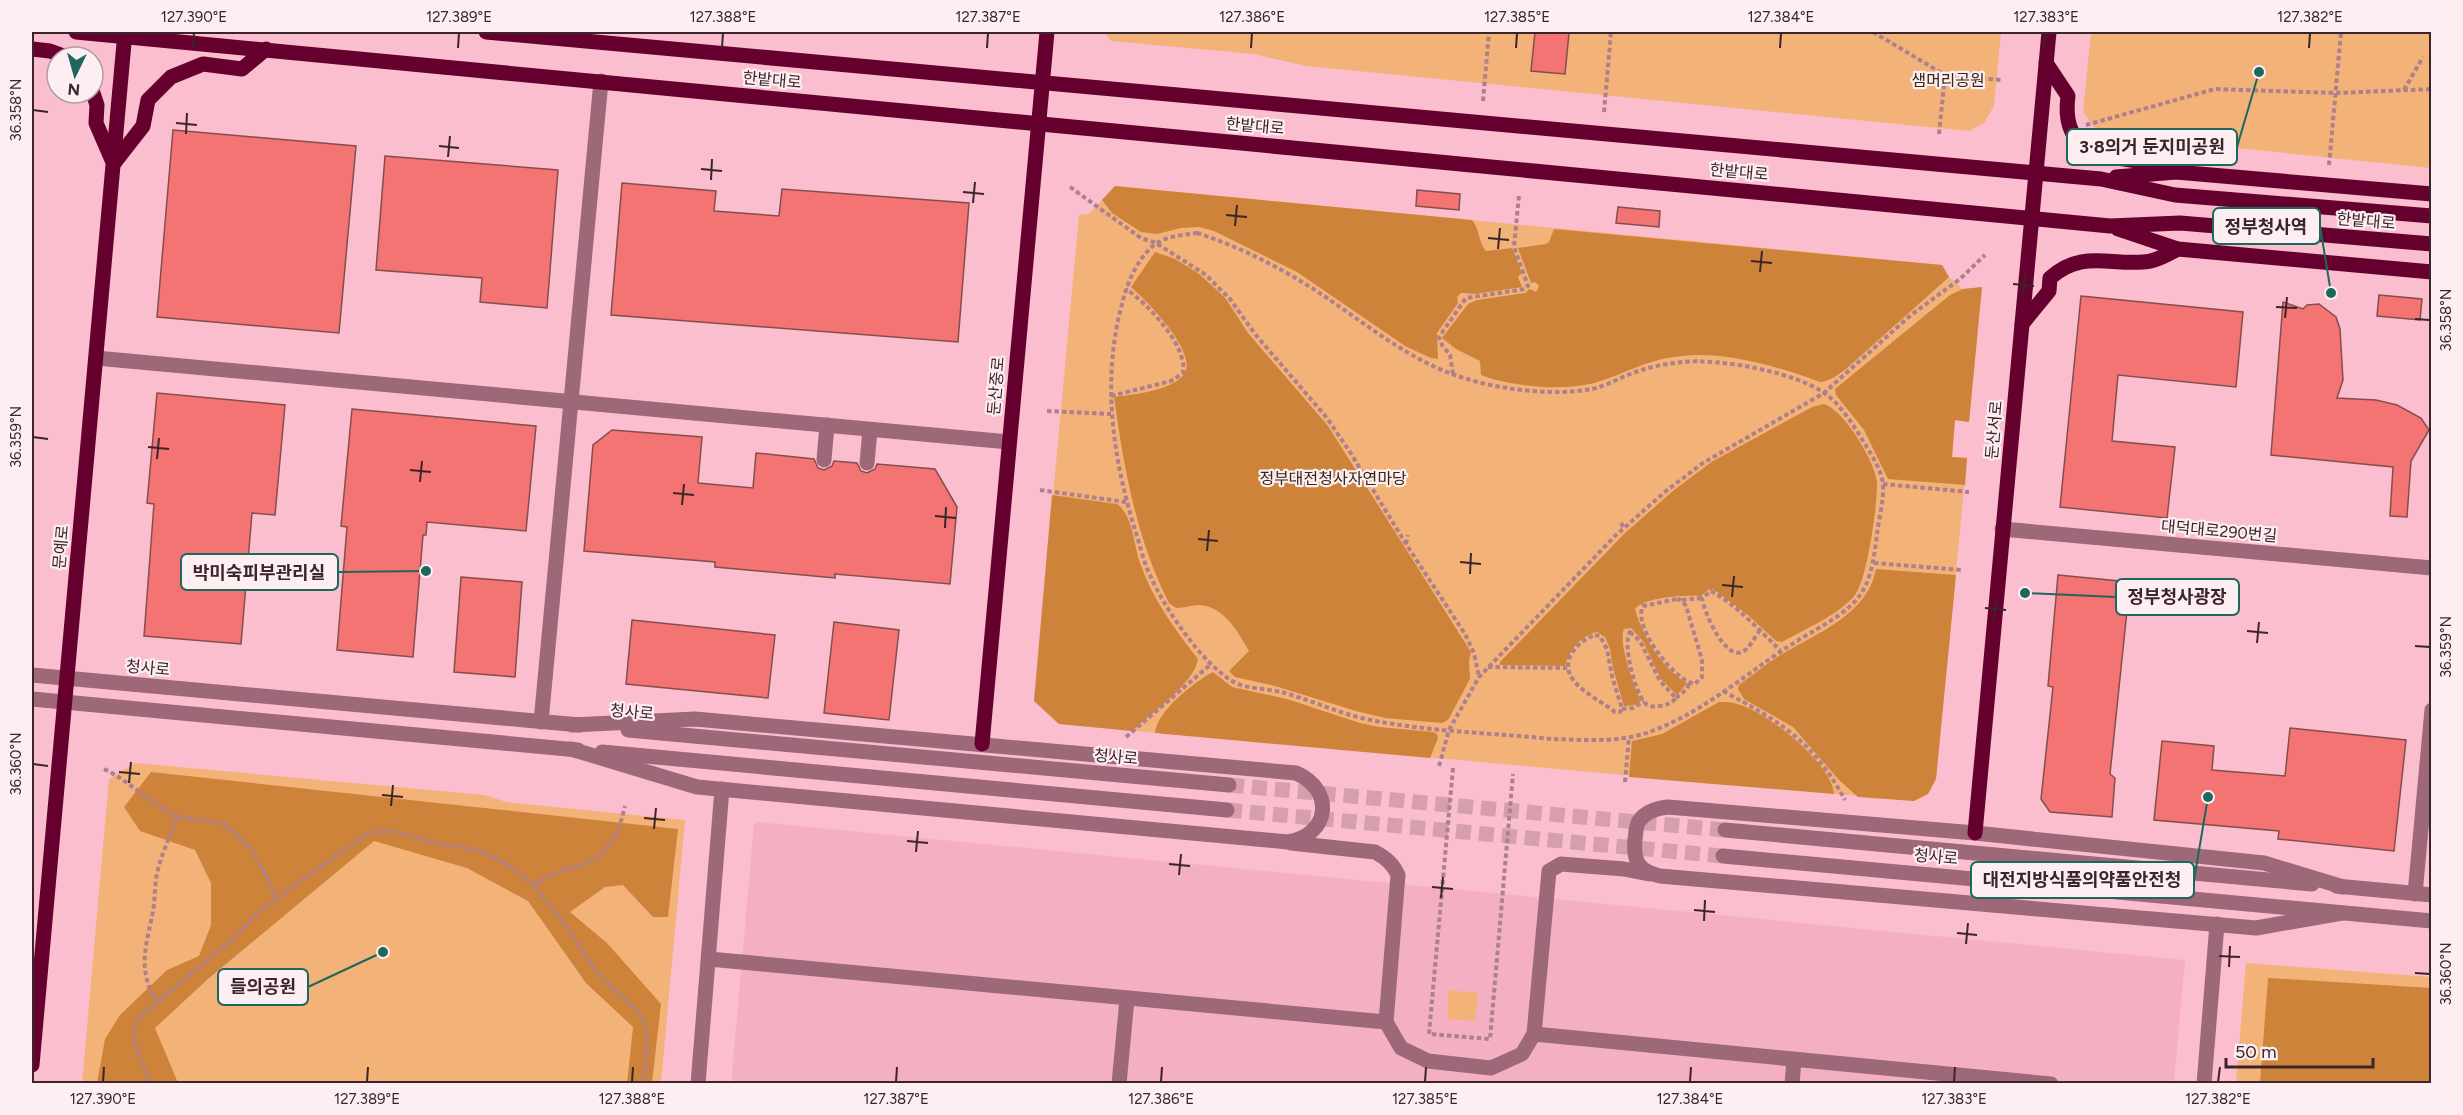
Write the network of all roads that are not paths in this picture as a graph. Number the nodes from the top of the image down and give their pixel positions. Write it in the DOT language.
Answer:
graph roads {
  1 [pos="76,32"];
  2 [pos="486,32"];
  3 [pos="1047,32"];
  4 [pos="2049,32"];
  5 [pos="125,34"];
  6 [pos="266,49"];
  7 [pos="2046,63"];
  8 [pos="602,81"];
  9 [pos="1043,82"];
  10 [pos="98,105"];
  11 [pos="1039,123"];
  12 [pos="114,163"];
  13 [pos="2036,172"];
  14 [pos="2176,172"];
  15 [pos="2101,178"];
  16 [pos="2432,194"];
  17 [pos="2432,216"];
  18 [pos="2031,218"];
  19 [pos="2110,226"];
  20 [pos="2432,244"];
  21 [pos="2178,249"];
  22 [pos="2432,272"];
  23 [pos="2022,324"];
  24 [pos="96,358"];
  25 [pos="571,402"];
  26 [pos="827,426"];
  27 [pos="870,430"];
  28 [pos="1009,442"];
  29 [pos="824,460"];
  30 [pos="867,463"];
  31 [pos="2002,529"];
  32 [pos="2432,568"];
  33 [pos="32,675"];
  34 [pos="68,678"];
  35 [pos="32,699"];
  36 [pos="66,702"];
  37 [pos="2432,710"];
  38 [pos="541,722"];
  39 [pos="572,725"];
  40 [pos="982,744"];
  41 [pos="571,749"];
  42 [pos="1229,785"];
  43 [pos="722,789"];
  44 [pos="1227,810"];
  45 [pos="1725,830"];
  46 [pos="1975,833"];
  47 [pos="1288,842"];
  48 [pos="1723,856"];
  49 [pos="1660,876"];
  50 [pos="2343,887"];
  51 [pos="2415,894"];
  52 [pos="2432,895"];
  53 [pos="2342,913"];
  54 [pos="2432,921"];
  55 [pos="2217,924"];
  56 [pos="708,959"];
  57 [pos="1127,999"];
  58 [pos="1386,1022"];
  59 [pos="1534,1034"];
  60 [pos="1794,1060"];
  61 [pos="32,1065"];
  62 [pos="698,1083"];
  63 [pos="1119,1083"];
  64 [pos="1792,1083"];
  65 [pos="2051,1083"];
  66 [pos="2204,1083"];
  1 -- 5 [label="main road, 한밭대로"];
  2 -- 9 [label="main road, 한밭대로"];
  3 -- 9 [label="main road, 둔산중로"];
  4 -- 7 [label="main road, 둔산서로"];
  5 -- 6 [label="main road, 한밭대로"];
  5 -- 12 [label="main road, 문예로"];
  6 -- 8 [label="main road, 한밭대로"];
  6 -- 12 [label="main road"];
  7 -- 13 [label="main road, 둔산서로"];
  7 -- 14 [label="main road"];
  8 -- 11 [label="main road, 한밭대로"];
  8 -- 25 [label="street"];
  9 -- 11 [label="main road, 둔산중로"];
  9 -- 13 [label="main road, 한밭대로"];
  10 -- 12 [label="main road"];
  11 -- 18 [label="main road, 한밭대로"];
  11 -- 28 [label="main road, 둔산중로"];
  12 -- 24 [label="main road, 문예로"];
  13 -- 15 [label="main road, 한밭대로"];
  13 -- 18 [label="main road, 둔산서로"];
  14 -- 15 [label="main road"];
  14 -- 16 [label="main road"];
  15 -- 17 [label="main road, 한밭대로"];
  18 -- 19 [label="main road, 한밭대로"];
  18 -- 23 [label="main road, 둔산서로"];
  19 -- 20 [label="main road, 한밭대로"];
  19 -- 21 [label="main road"];
  21 -- 22 [label="main road"];
  21 -- 23 [label="main road"];
  23 -- 31 [label="main road, 둔산서로"];
  24 -- 25 [label="street"];
  24 -- 34 [label="main road, 문예로"];
  25 -- 26 [label="street"];
  25 -- 38 [label="street"];
  26 -- 27 [label="street"];
  26 -- 29 [label="street"];
  27 -- 28 [label="street"];
  27 -- 30 [label="street"];
  28 -- 40 [label="main road, 둔산중로"];
  31 -- 32 [label="street, 대덕대로290번길"];
  31 -- 46 [label="main road, 둔산서로"];
  33 -- 34 [label="street, 청사로"];
  34 -- 36 [label="main road, 문예로"];
  34 -- 38 [label="street, 청사로"];
  35 -- 36 [label="street"];
  36 -- 41 [label="street"];
  36 -- 61 [label="main road, 문예로"];
  37 -- 51 [label="street"];
  38 -- 39 [label="street, 청사로"];
  39 -- 40 [label="street"];
  39 -- 42 [label="street, 청사로"];
  40 -- 47 [label="street"];
  41 -- 43 [label="street"];
  41 -- 44 [label="street"];
  43 -- 47 [label="street"];
  43 -- 56 [label="street"];
  45 -- 50 [label="street, 청사로"];
  46 -- 49 [label="street"];
  46 -- 50 [label="street"];
  47 -- 58 [label="street"];
  48 -- 53 [label="street, 청사로"];
  49 -- 55 [label="street"];
  49 -- 59 [label="street"];
  50 -- 51 [label="street, 청사로"];
  51 -- 52 [label="street, 청사로"];
  53 -- 54 [label="street, 청사로"];
  53 -- 55 [label="street"];
  55 -- 66 [label="street"];
  56 -- 57 [label="street"];
  56 -- 62 [label="street"];
  57 -- 58 [label="street"];
  57 -- 63 [label="street"];
  58 -- 59 [label="street"];
  59 -- 60 [label="street"];
  60 -- 64 [label="street"];
  60 -- 65 [label="street"];
}
